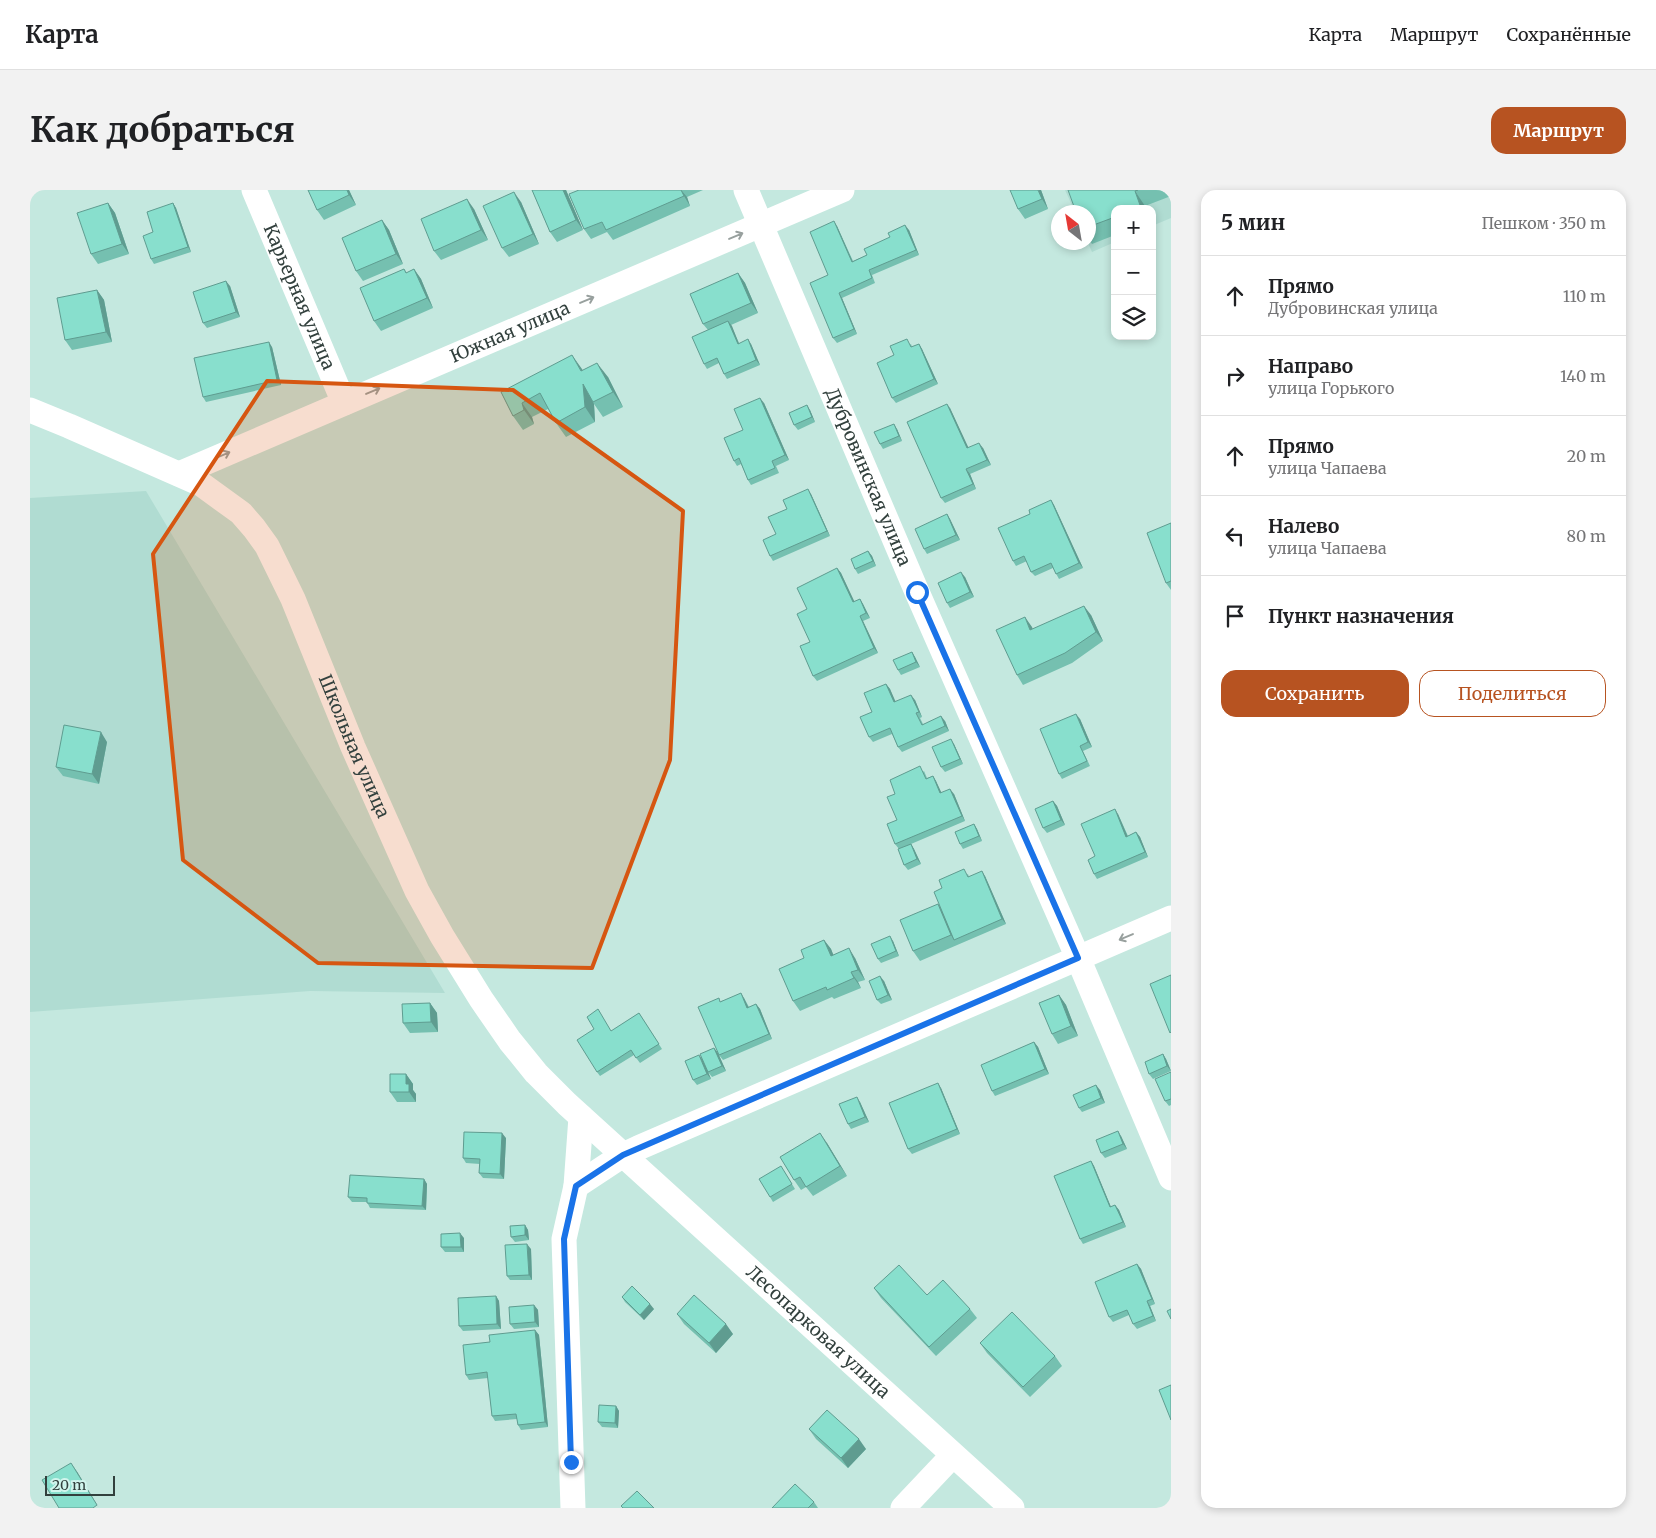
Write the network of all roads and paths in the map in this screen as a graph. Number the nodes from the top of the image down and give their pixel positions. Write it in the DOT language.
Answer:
graph roads {
  1 [pos="254,190"];
  2 [pos="746,190"];
  3 [pos="842,190"];
  4 [pos="761,225"];
  5 [pos="344,403"];
  6 [pos="30,410"];
  7 [pos="179,474"];
  8 [pos="1171,918"];
  9 [pos="1078,958"];
  10 [pos="581,1117"];
  11 [pos="623,1155"];
  12 [pos="1171,1178"];
  13 [pos="576,1186"];
  14 [pos="953,1455"];
  15 [pos="573,1508"];
  16 [pos="903,1508"];
  17 [pos="1012,1508"];
  1 -- 5 [label="street, Карьерная улица"];
  2 -- 4 [label="street, Дубровинская улица"];
  3 -- 4 [label="street, Южная улица"];
  5 -- 4 [label="street, Южная улица, one-way"];
  4 -- 9 [label="street, Дубровинская улица"];
  7 -- 5 [label="street, Южная улица, one-way"];
  6 -- 7 [label="street, Школьная улица"];
  7 -- 10 [label="street, Школьная улица"];
  8 -- 9 [label="street, one-way"];
  9 -- 11 [label="street"];
  9 -- 12 [label="street, Дубровинская улица"];
  10 -- 11 [label="street, Школьная улица"];
  10 -- 13 [label="street"];
  11 -- 13 [label="street"];
  11 -- 14 [label="street, Лесопарковая улица"];
  13 -- 15 [label="street"];
  14 -- 16 [label="street"];
  14 -- 17 [label="street, Лесопарковая улица"];
}
